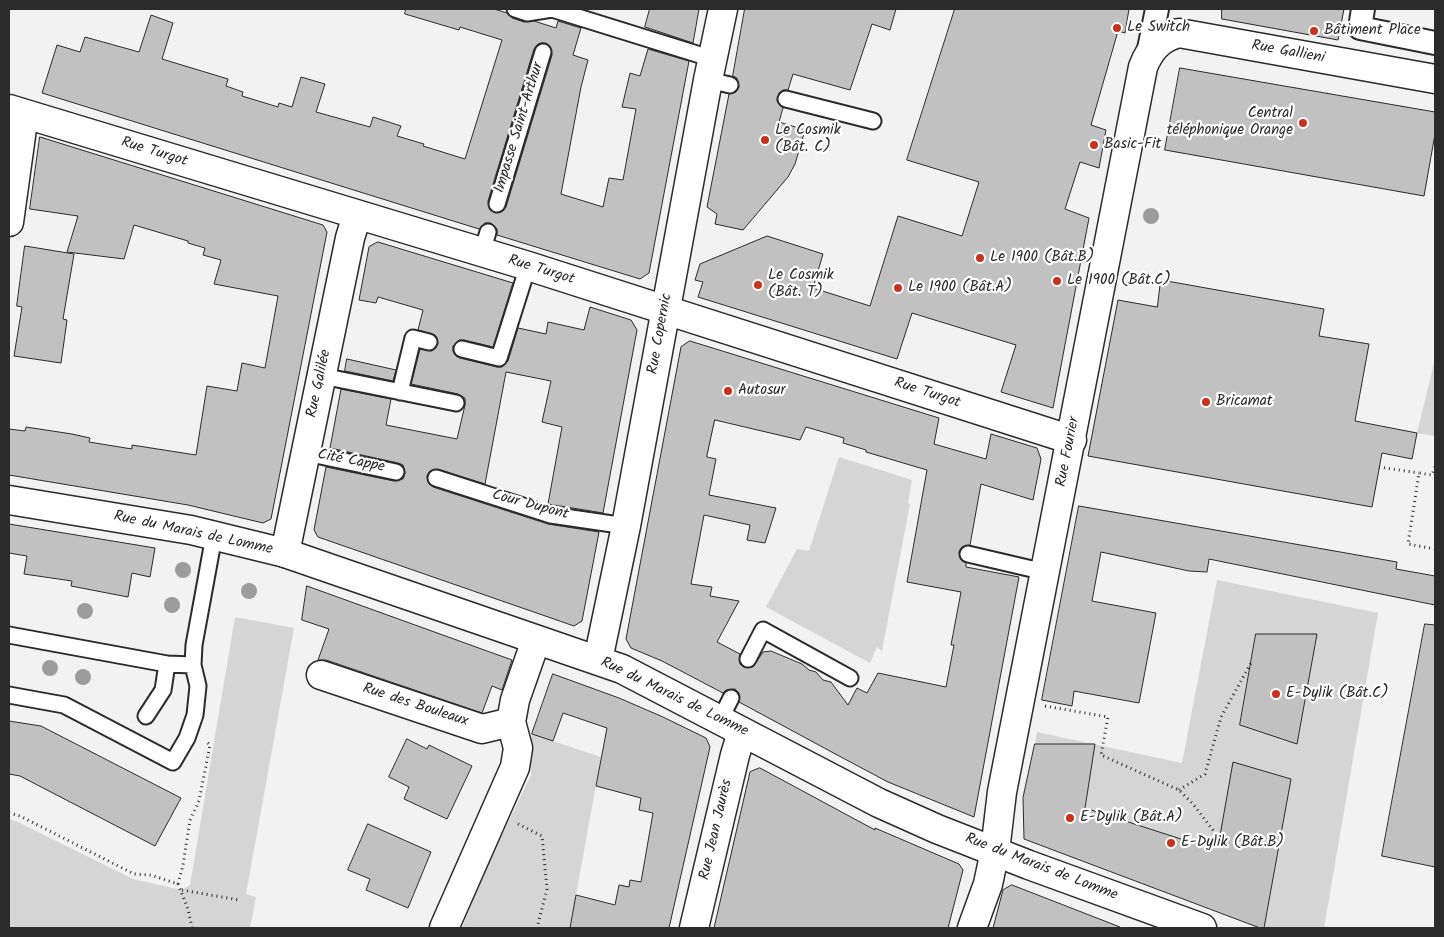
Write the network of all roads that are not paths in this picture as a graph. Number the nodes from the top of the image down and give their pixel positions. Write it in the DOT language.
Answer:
graph roads {
  1 [pos="515,9"];
  2 [pos="723,9"];
  3 [pos="1157,9"];
  4 [pos="1364,9"];
  5 [pos="1435,43"];
  6 [pos="543,52"];
  7 [pos="1148,54"];
  8 [pos="1434,70"];
  9 [pos="717,74"];
  10 [pos="786,99"];
  11 [pos="16,111"];
  12 [pos="873,121"];
  13 [pos="497,204"];
  14 [pos="357,215"];
  15 [pos="9,222"];
  16 [pos="528,266"];
  17 [pos="665,310"];
  18 [pos="429,342"];
  19 [pos="462,349"];
  20 [pos="322,376"];
  21 [pos="400,392"];
  22 [pos="456,403"];
  23 [pos="1072,440"];
  24 [pos="306,453"];
  25 [pos="396,472"];
  26 [pos="436,478"];
  27 [pos="9,500"];
  28 [pos="626,526"];
  29 [pos="214,536"];
  30 [pos="284,553"];
  31 [pos="968,554"];
  32 [pos="1046,572"];
  33 [pos="9,635"];
  34 [pos="536,640"];
  35 [pos="748,659"];
  36 [pos="598,660"];
  37 [pos="167,664"];
  38 [pos="193,665"];
  39 [pos="320,675"];
  40 [pos="850,678"];
  41 [pos="9,695"];
  42 [pos="146,716"];
  43 [pos="731,717"];
  44 [pos="511,722"];
  45 [pos="995,851"];
  46 [pos="444,928"];
  47 [pos="694,928"];
  48 [pos="972,928"];
  49 [pos="1202,928"];
  1 -- 9 [label="lane"];
  2 -- 9 [label="street, Rue Copernic"];
  3 -- 7 [label="street"];
  4 -- 5 [label="street"];
  6 -- 13 [label="lane, Impasse Saint-Arthur"];
  7 -- 8 [label="street, Rue Gallieni"];
  7 -- 23 [label="street, Rue Fourier"];
  9 -- 17 [label="street, Rue Copernic"];
  10 -- 12 [label="lane"];
  11 -- 14 [label="street, Rue Turgot"];
  11 -- 15 [label="street"];
  14 -- 16 [label="street, Rue Turgot"];
  14 -- 20 [label="street, Rue Galilée"];
  16 -- 17 [label="street, Rue Turgot"];
  16 -- 19 [label="lane"];
  17 -- 23 [label="street, Rue Turgot"];
  17 -- 28 [label="street, Rue Copernic"];
  18 -- 21 [label="lane"];
  20 -- 21 [label="lane"];
  20 -- 24 [label="street, Rue Galilée"];
  21 -- 22 [label="lane"];
  23 -- 32 [label="street, Rue Fourier"];
  24 -- 25 [label="lane, Cité Cappe"];
  24 -- 30 [label="street, Rue Galilée"];
  26 -- 28 [label="lane, Cour Dupont"];
  27 -- 29 [label="street, Rue du Marais de Lomme"];
  28 -- 36 [label="street, Rue Copernic"];
  29 -- 30 [label="street, Rue du Marais de Lomme"];
  29 -- 38 [label="lane"];
  30 -- 34 [label="street, Rue du Marais de Lomme"];
  31 -- 32 [label="lane"];
  32 -- 45 [label="street, Rue Fourier"];
  33 -- 37 [label="lane"];
  34 -- 36 [label="street, Rue du Marais de Lomme"];
  34 -- 44 [label="street"];
  35 -- 40 [label="lane"];
  36 -- 43 [label="street, Rue du Marais de Lomme"];
  37 -- 38 [label="lane"];
  37 -- 42 [label="lane"];
  38 -- 41 [label="lane"];
  39 -- 44 [label="street, Rue des Bouleaux"];
  43 -- 45 [label="street, Rue du Marais de Lomme"];
  43 -- 47 [label="street, Rue Jean Jaurès"];
  44 -- 46 [label="street"];
  45 -- 48 [label="street, Rue Fourier"];
  45 -- 49 [label="street, Rue du Marais de Lomme"];
}
